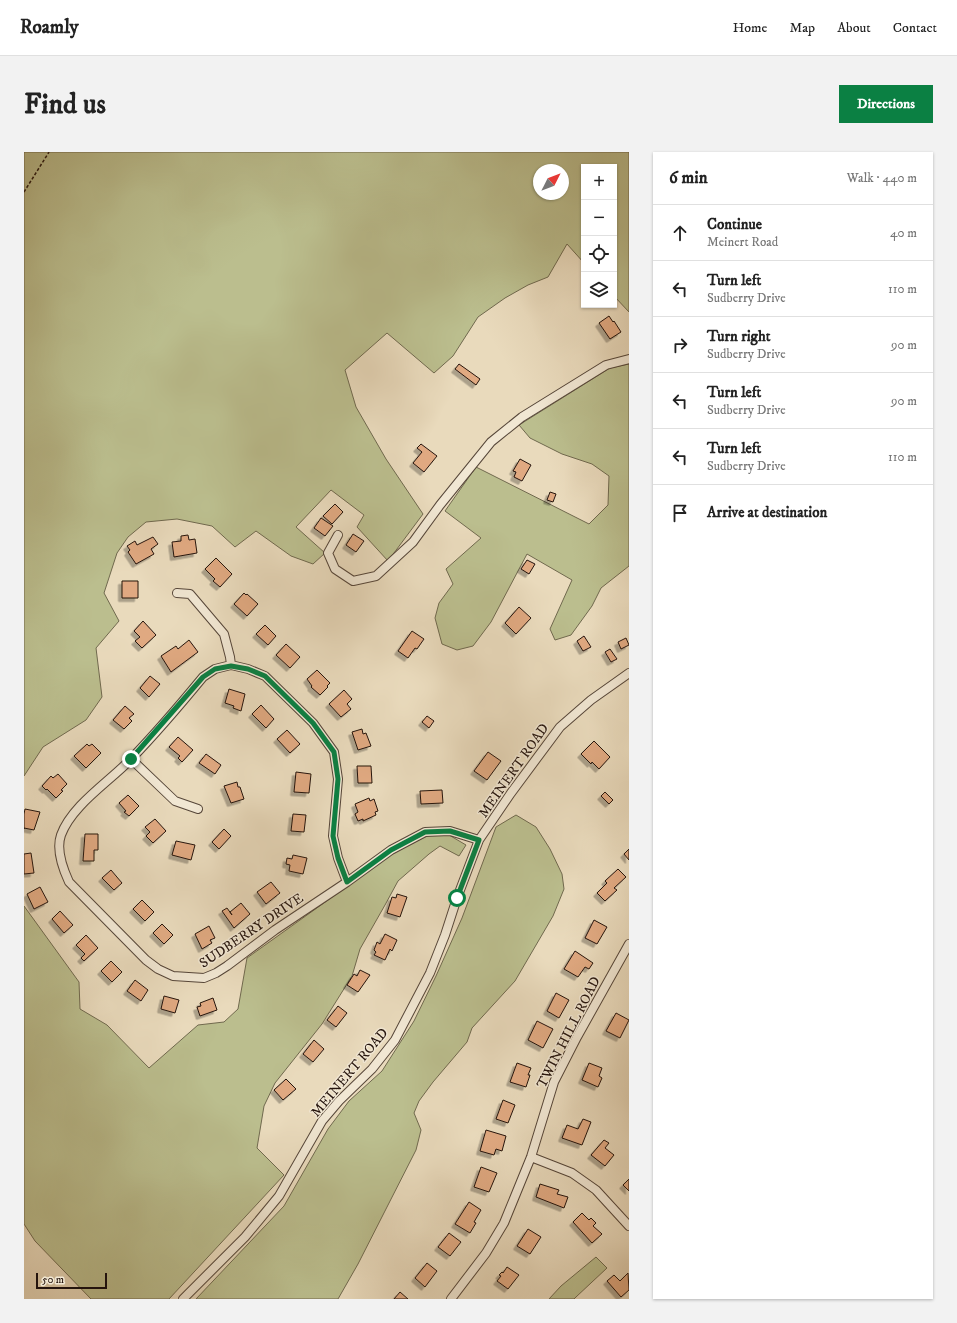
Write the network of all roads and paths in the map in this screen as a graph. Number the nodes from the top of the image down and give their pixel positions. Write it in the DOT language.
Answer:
graph roads {
  1 [pos="49,152"];
  2 [pos="24,192"];
  3 [pos="629,359"];
  4 [pos="338,535"];
  5 [pos="177,593"];
  6 [pos="231,666"];
  7 [pos="629,673"];
  8 [pos="131,759"];
  9 [pos="198,808"];
  10 [pos="479,840"];
  11 [pos="347,882"];
  12 [pos="629,944"];
  13 [pos="531,1156"];
  14 [pos="629,1226"];
  15 [pos="183,1299"];
  16 [pos="451,1299"];
  1 -- 2 [label="path"];
  3 -- 4 [label="street"];
  5 -- 6 [label="street"];
  6 -- 8 [label="street, SUDBERRY DRIVE"];
  6 -- 11 [label="street, SUDBERRY DRIVE"];
  7 -- 10 [label="street, MEINERT ROAD"];
  8 -- 9 [label="street"];
  8 -- 11 [label="street, SUDBERRY DRIVE"];
  10 -- 11 [label="street, SUDBERRY DRIVE"];
  10 -- 15 [label="street, MEINERT ROAD"];
  12 -- 13 [label="street, TWIN HILL ROAD"];
  13 -- 14 [label="street"];
  13 -- 16 [label="street, TWIN HILL ROAD"];
}
